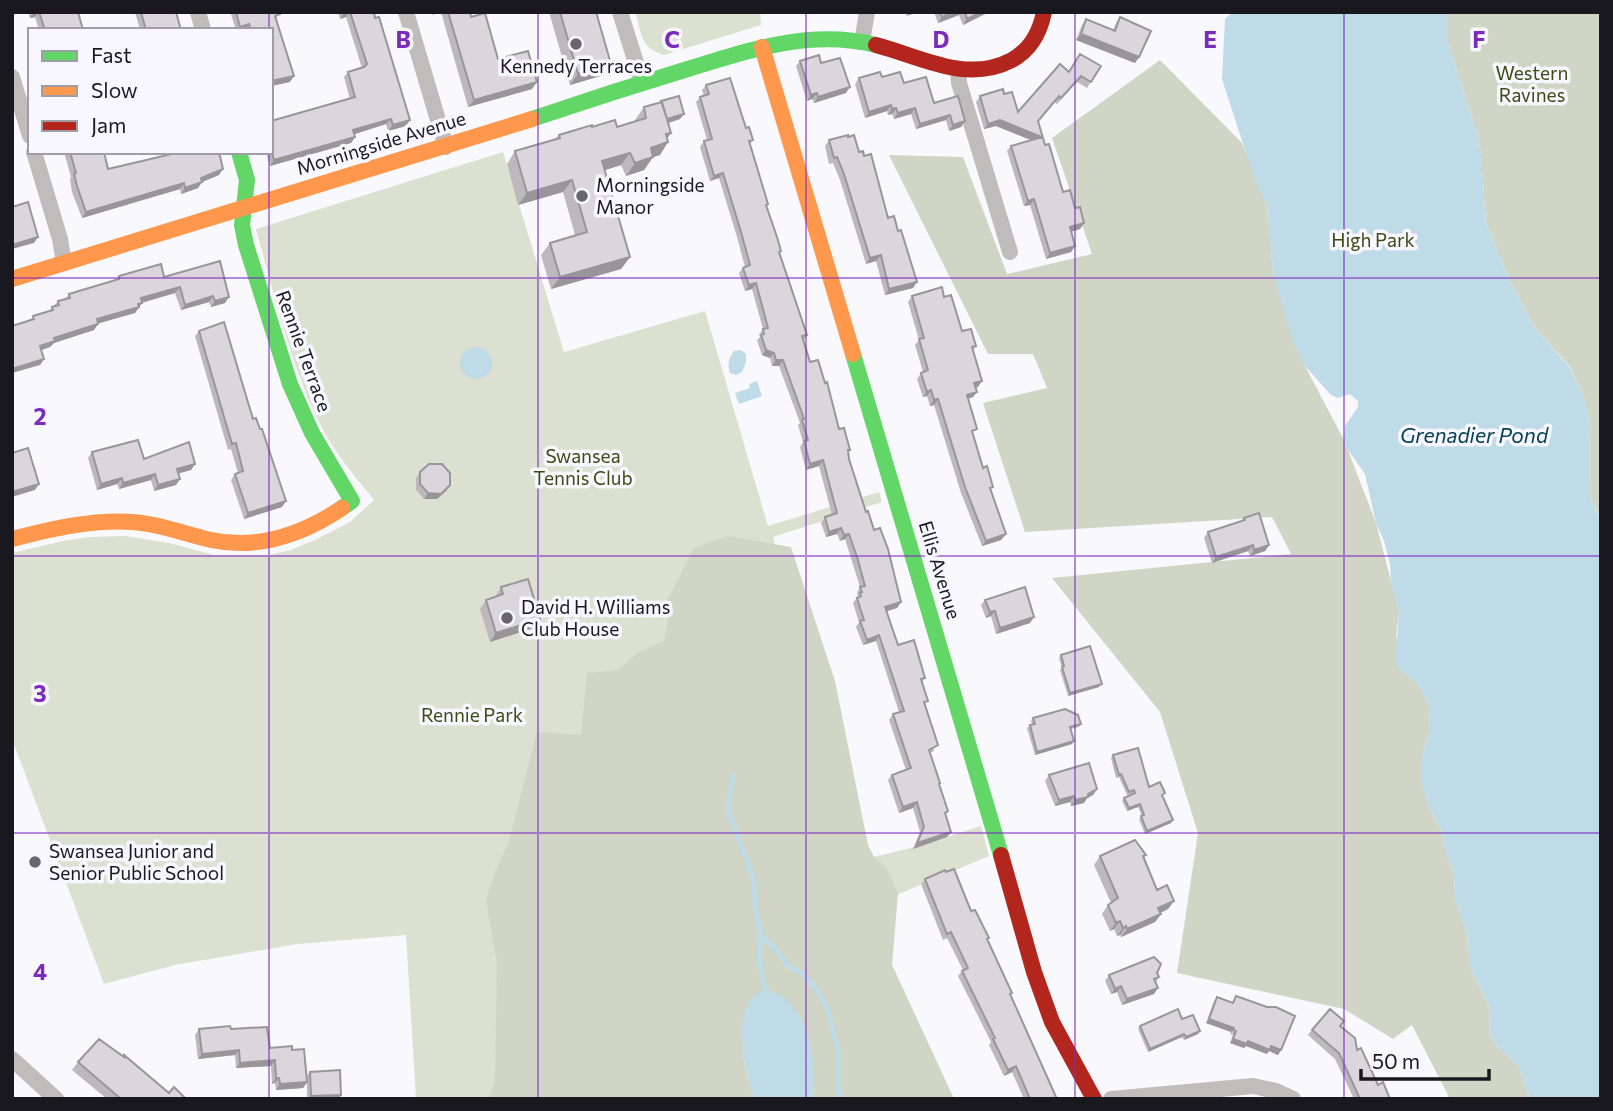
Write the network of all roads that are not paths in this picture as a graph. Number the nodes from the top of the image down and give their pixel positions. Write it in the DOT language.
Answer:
graph roads {
  1 [pos="406,12"];
  2 [pos="620,12"];
  3 [pos="867,12"];
  4 [pos="1044,12"];
  5 [pos="862,42"];
  6 [pos="762,47"];
  7 [pos="958,69"];
  8 [pos="12,77"];
  9 [pos="642,82"];
  10 [pos="28,129"];
  11 [pos="446,147"];
  12 [pos="35,154"];
  13 [pos="240,154"];
  14 [pos="245,206"];
  15 [pos="1010,252"];
  16 [pos="64,263"];
  17 [pos="12,279"];
  18 [pos="12,539"];
  19 [pos="12,1059"];
  20 [pos="55,1099"];
  21 [pos="1094,1099"];
  22 [pos="1111,1099"];
  23 [pos="1293,1099"];
  1 -- 11 [label="street"];
  2 -- 9 [label="street"];
  3 -- 5 [label="street"];
  4 -- 7 [label="street, Morningside Avenue"];
  5 -- 6 [label="street, Morningside Avenue"];
  5 -- 7 [label="street, Morningside Avenue"];
  6 -- 9 [label="street, Morningside Avenue"];
  6 -- 21 [label="street, Ellis Avenue"];
  7 -- 15 [label="street"];
  8 -- 10 [label="street"];
  9 -- 11 [label="street, Morningside Avenue"];
  11 -- 14 [label="street, Morningside Avenue"];
  12 -- 16 [label="street"];
  13 -- 14 [label="street, Rennie Terrace"];
  14 -- 16 [label="street, Morningside Avenue"];
  14 -- 18 [label="street, Rennie Terrace"];
  16 -- 17 [label="street, Morningside Avenue"];
  19 -- 20 [label="street"];
  22 -- 23 [label="street"];
}
